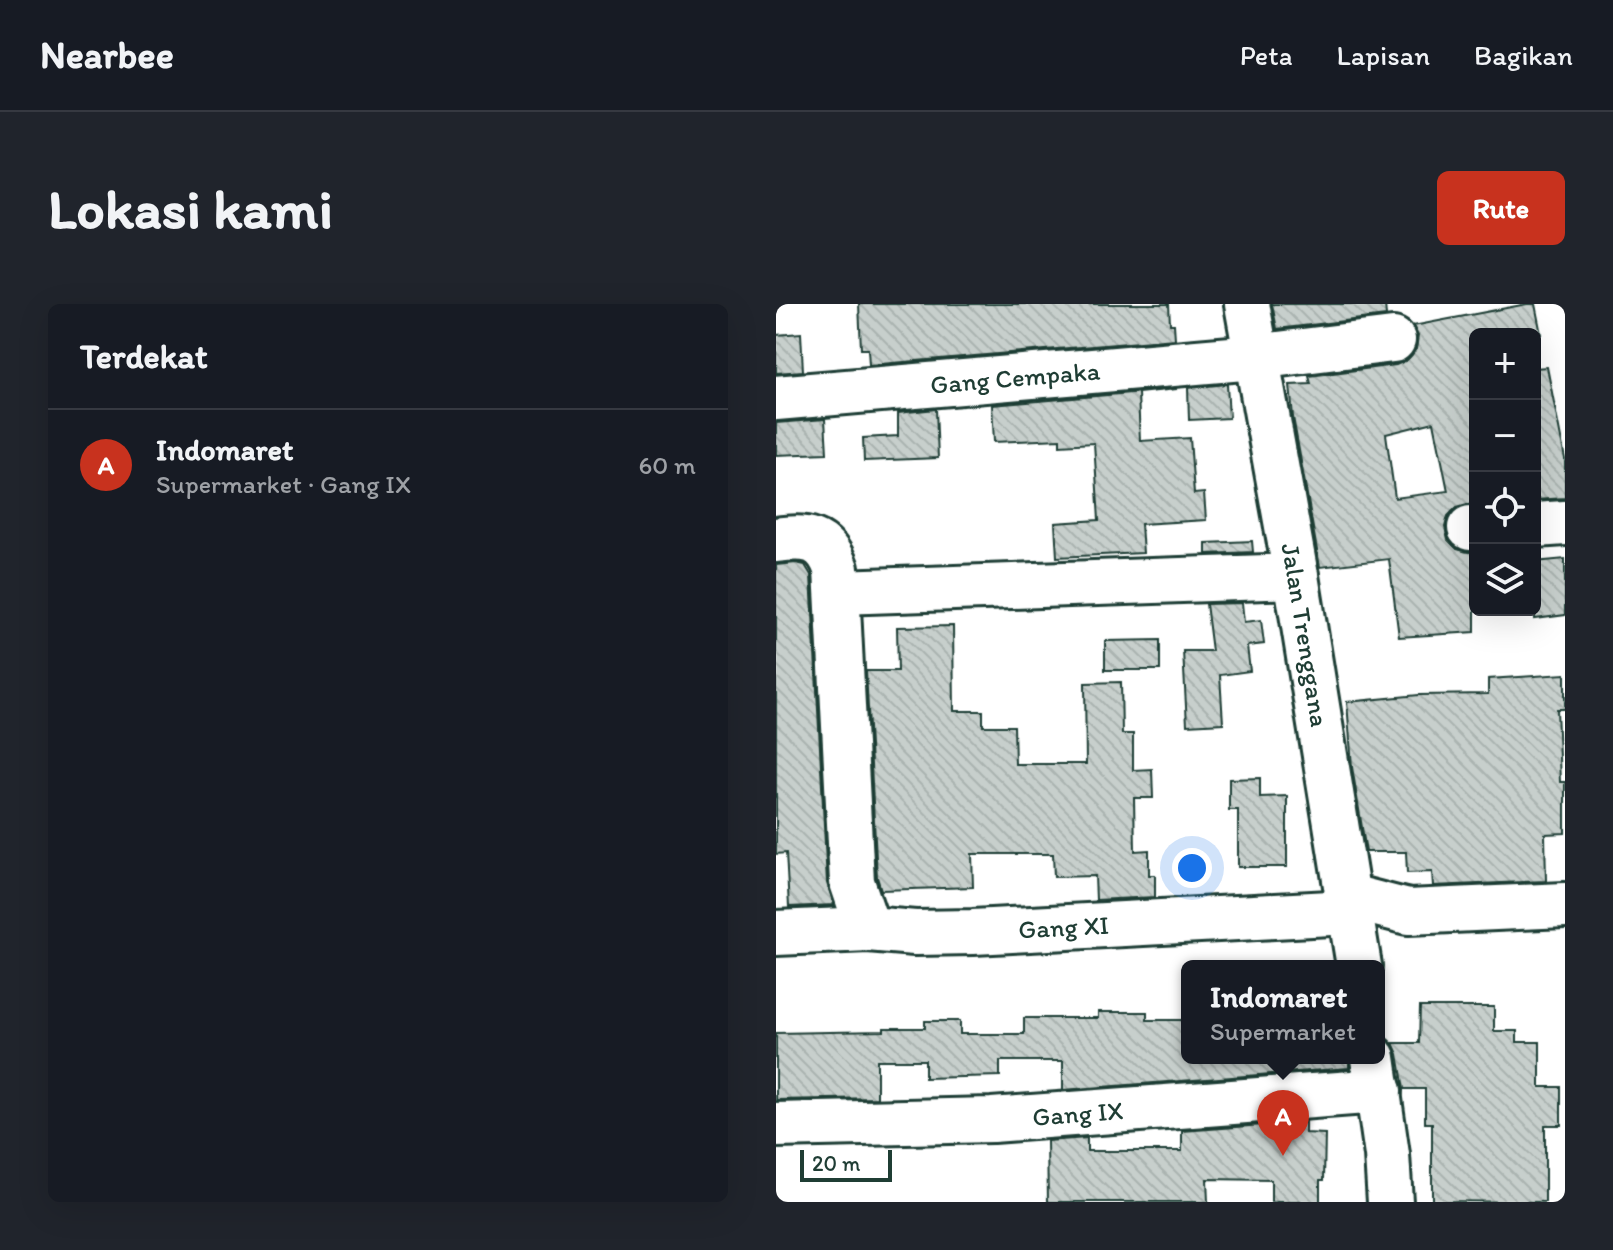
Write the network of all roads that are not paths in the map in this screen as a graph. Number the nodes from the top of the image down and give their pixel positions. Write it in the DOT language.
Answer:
graph roads {
  1 [pos="1247,304"];
  2 [pos="1393,340"];
  3 [pos="1255,357"];
  4 [pos="776,398"];
  5 [pos="1565,523"];
  6 [pos="1541,525"];
  7 [pos="776,540"];
  8 [pos="1296,576"];
  9 [pos="839,592"];
  10 [pos="1565,905"];
  11 [pos="1352,926"];
  12 [pos="868,929"];
  13 [pos="776,933"];
  14 [pos="1376,1074"];
  15 [pos="776,1125"];
  16 [pos="1390,1202"];
  1 -- 3 [label="street, Jalan Trenggana"];
  2 -- 3 [label="street, Gang Cempaka"];
  3 -- 4 [label="street, Gang Cempaka"];
  3 -- 8 [label="street, Jalan Trenggana"];
  5 -- 6 [label="street"];
  7 -- 9 [label="street"];
  8 -- 9 [label="street"];
  8 -- 11 [label="street, Jalan Trenggana"];
  9 -- 12 [label="street"];
  10 -- 11 [label="street, Gang XI"];
  11 -- 12 [label="street, Gang XI"];
  12 -- 13 [label="street, Gang XI"];
  14 -- 15 [label="street, Gang IX"];
  14 -- 16 [label="street"];
}
